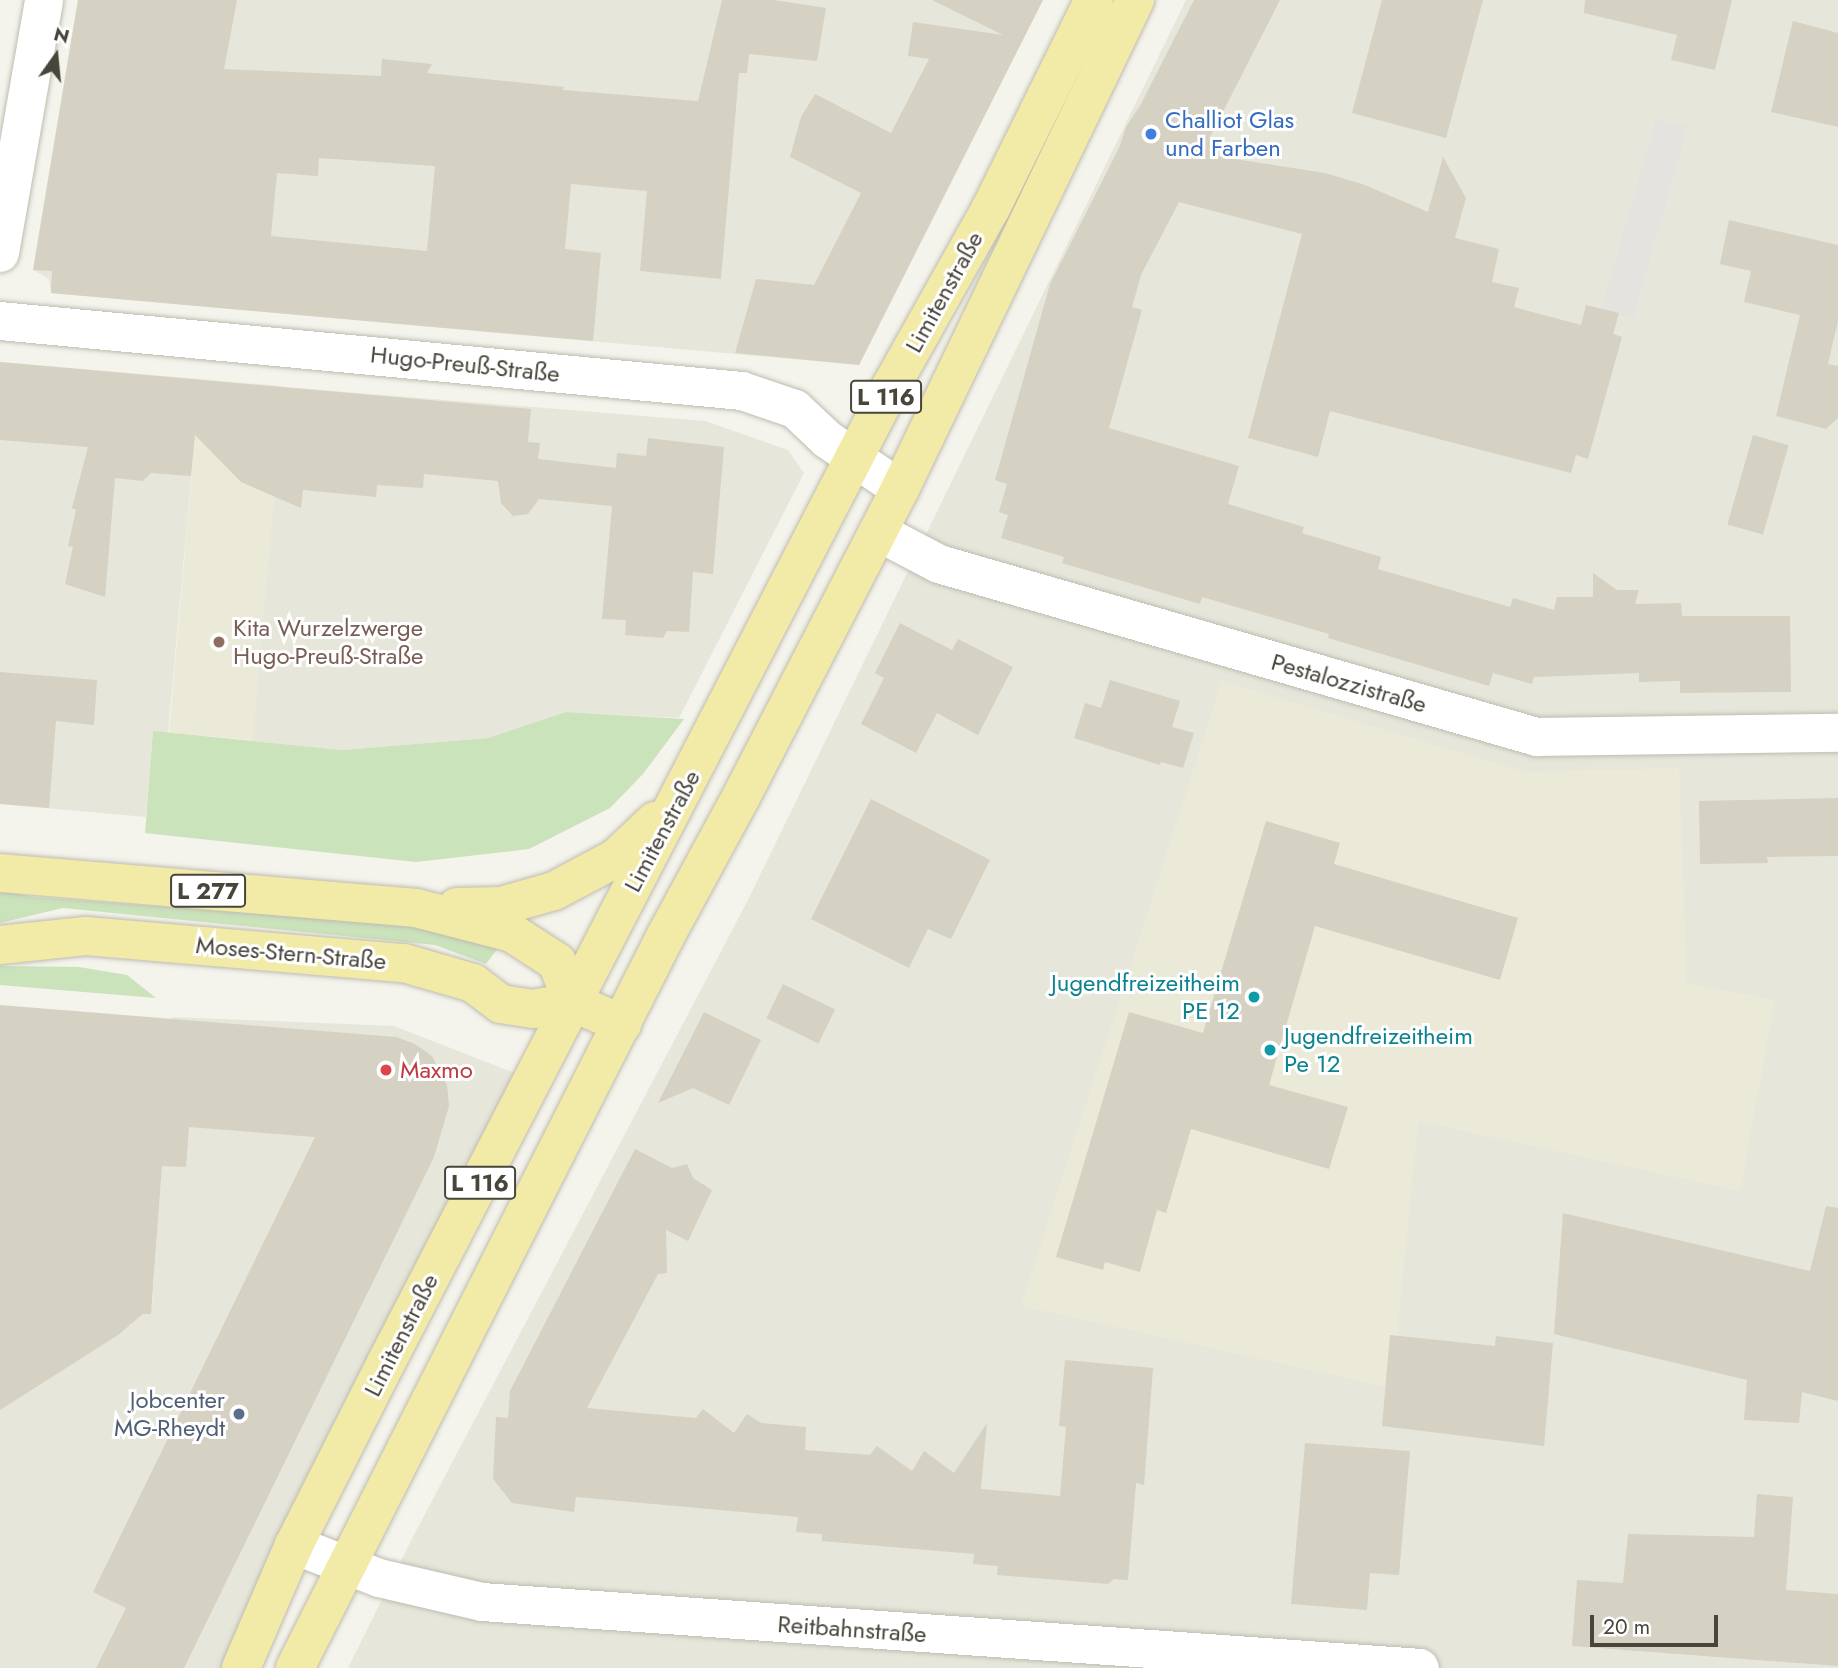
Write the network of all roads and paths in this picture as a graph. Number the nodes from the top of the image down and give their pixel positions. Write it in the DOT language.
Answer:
graph roads {
  1 [pos="44,0"];
  2 [pos="1094,0"];
  3 [pos="1135,0"];
  4 [pos="0,253"];
  5 [pos="0,321"];
  6 [pos="856,456"];
  7 [pos="900,489"];
  8 [pos="878,532"];
  9 [pos="1838,733"];
  10 [pos="681,796"];
  11 [pos="0,873"];
  12 [pos="416,908"];
  13 [pos="0,945"];
  14 [pos="572,1002"];
  15 [pos="622,1024"];
  16 [pos="294,1545"];
  17 [pos="348,1568"];
  18 [pos="1336,1664"];
  19 [pos="241,1668"];
  20 [pos="295,1668"];
  21 [pos="1420,1668"];
  1 -- 4 [label="street"];
  2 -- 6 [label="main road, Limitenstraße / L 116"];
  3 -- 7 [label="main road, Limitenstraße / L 116"];
  5 -- 6 [label="street, Hugo-Preuß-Straße"];
  6 -- 7 [label="street, Hugo-Preuß-Straße"];
  6 -- 10 [label="main road, Limitenstraße / L 116"];
  7 -- 8 [label="main road, Limitenstraße / L 116"];
  8 -- 9 [label="street, Pestalozzistraße"];
  8 -- 15 [label="main road, Limitenstraße / L 116"];
  10 -- 12 [label="main road, L 116"];
  10 -- 14 [label="main road, Limitenstraße / L 116"];
  11 -- 12 [label="main road, L 277"];
  12 -- 14 [label="main road, L 277"];
  13 -- 14 [label="main road, Moses-Stern-Straße / L 277"];
  14 -- 15 [label="main road"];
  14 -- 16 [label="main road, Limitenstraße / L 116"];
  15 -- 17 [label="main road, Limitenstraße / L 116"];
  16 -- 17 [label="street, Reitbahnstraße"];
  16 -- 19 [label="main road, Limitenstraße / L 116"];
  17 -- 18 [label="street, Reitbahnstraße"];
  17 -- 20 [label="main road, Limitenstraße / L 116"];
  18 -- 21 [label="street, Reitbahnstraße"];
}
